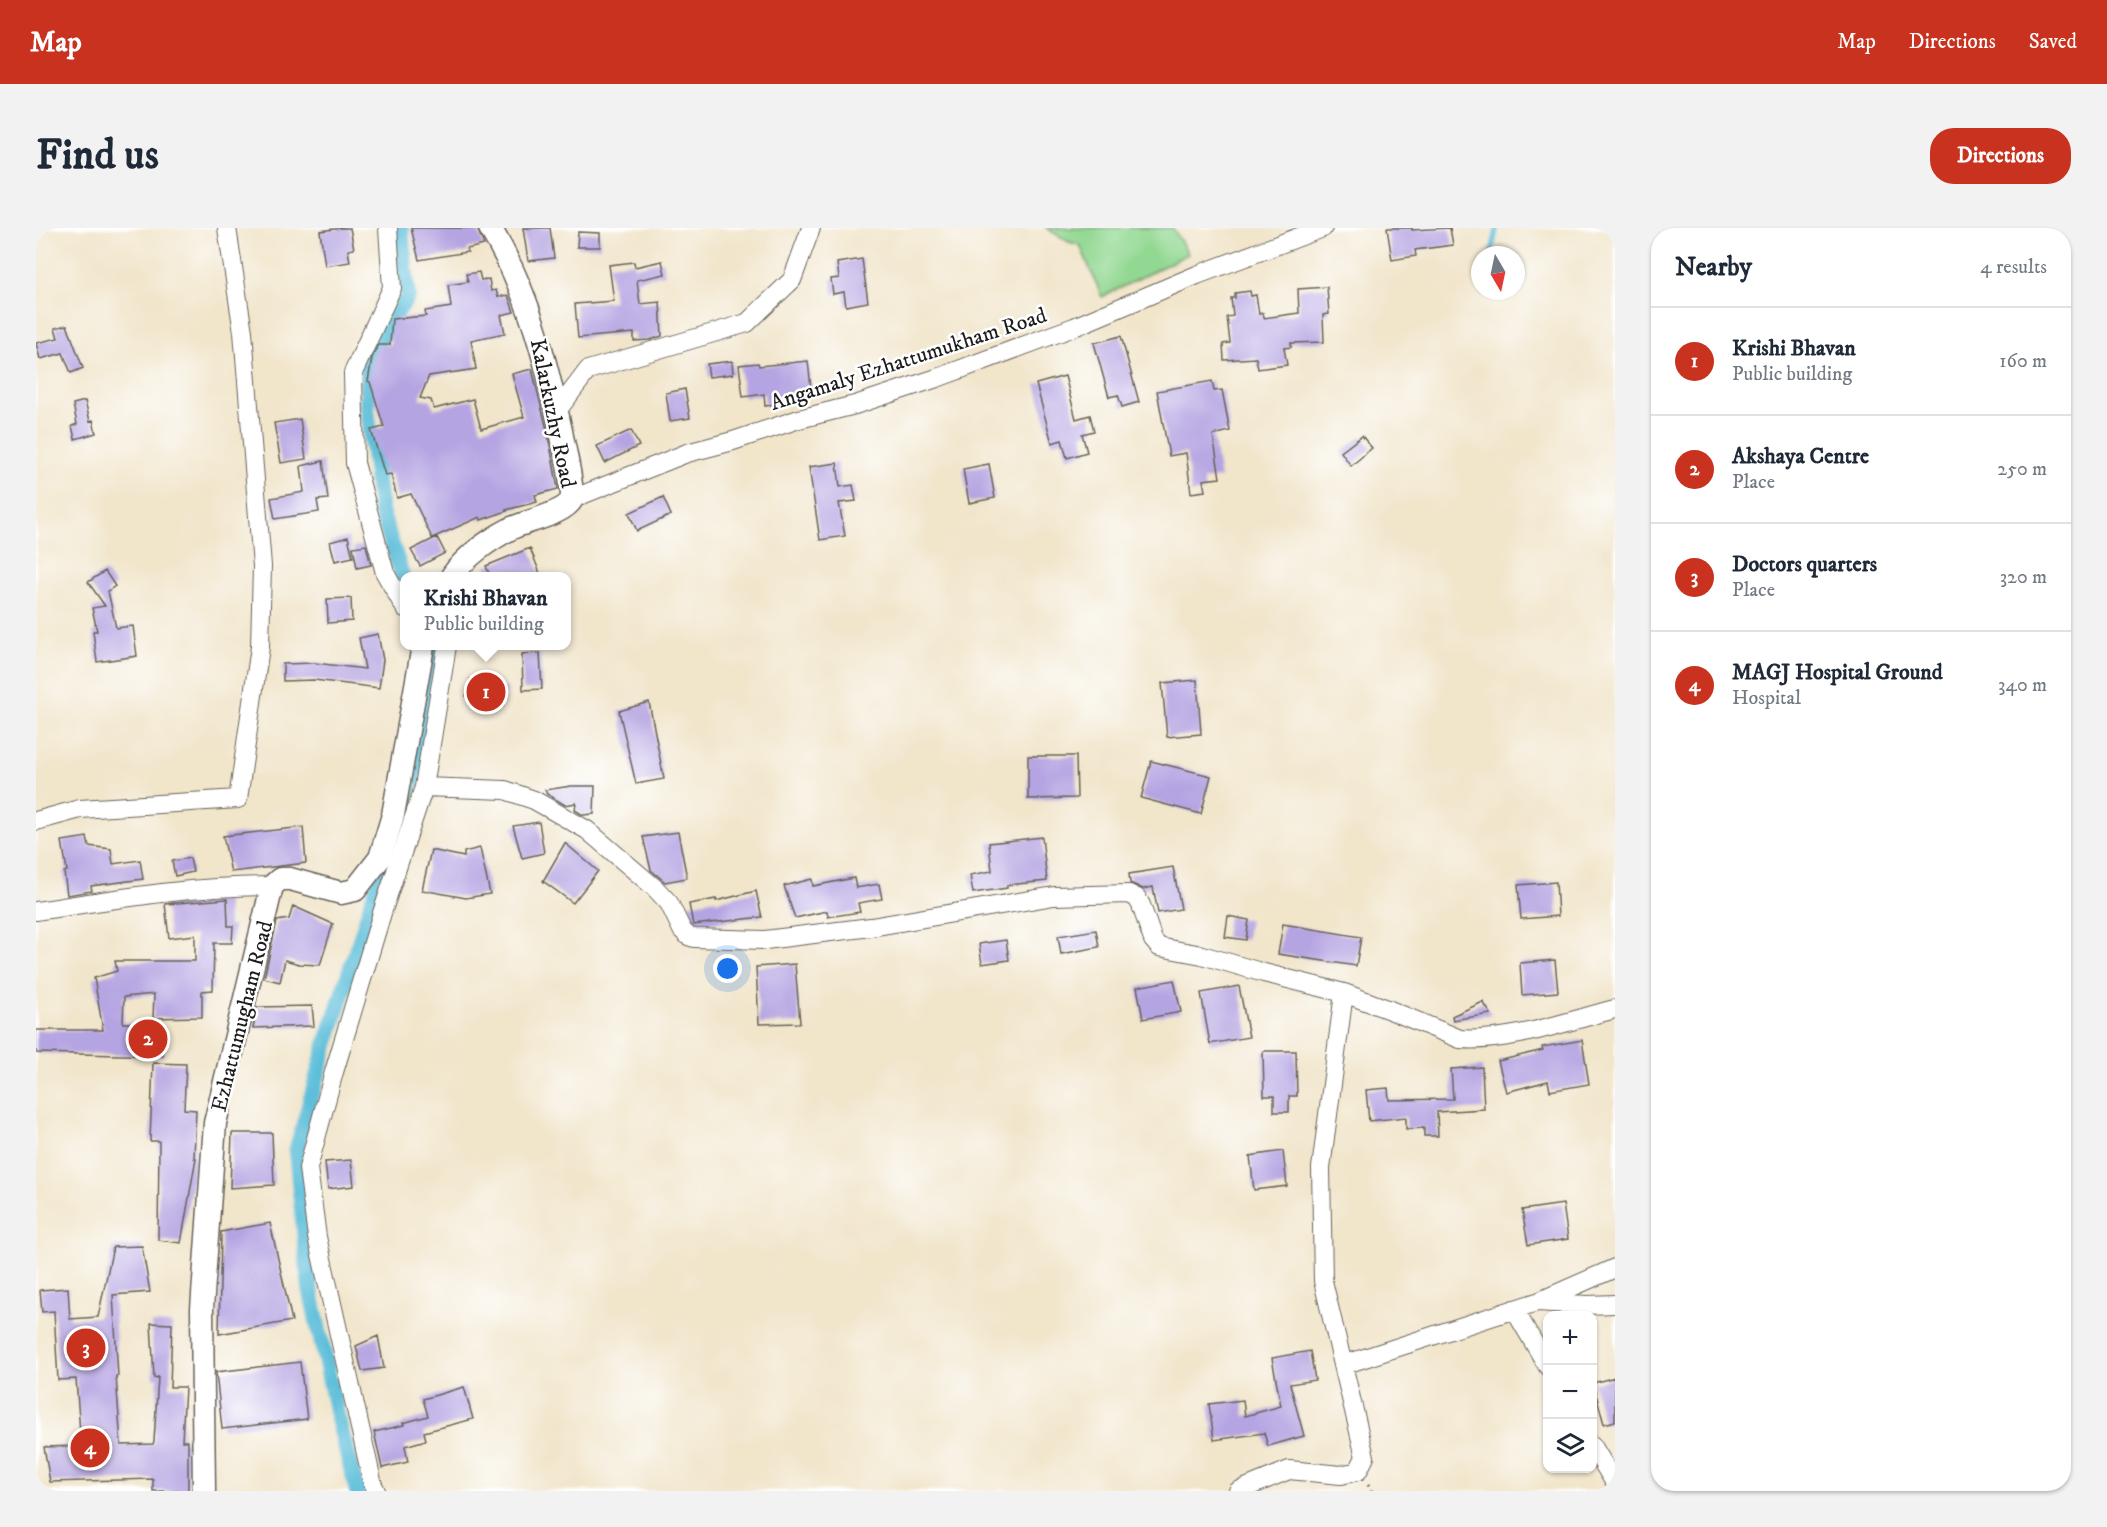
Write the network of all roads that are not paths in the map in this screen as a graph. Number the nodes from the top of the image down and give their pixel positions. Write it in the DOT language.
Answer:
graph roads {
  1 [pos="227,228"];
  2 [pos="388,228"];
  3 [pos="490,228"];
  4 [pos="811,228"];
  5 [pos="1323,228"];
  6 [pos="557,411"];
  7 [pos="572,499"];
  8 [pos="455,572"];
  9 [pos="400,599"];
  10 [pos="422,650"];
  11 [pos="446,650"];
  12 [pos="424,787"];
  13 [pos="36,821"];
  14 [pos="272,886"];
  15 [pos="36,911"];
  16 [pos="1344,993"];
  17 [pos="1615,1009"];
  18 [pos="1615,1268"];
  19 [pos="1537,1302"];
  20 [pos="1615,1304"];
  21 [pos="1514,1309"];
  22 [pos="1343,1365"];
  23 [pos="1547,1365"];
  24 [pos="1597,1452"];
  25 [pos="1615,1483"];
  26 [pos="204,1491"];
  27 [pos="376,1491"];
  28 [pos="1238,1491"];
  1 -- 13 [label="street"];
  2 -- 9 [label="street"];
  3 -- 6 [label="main road, Kalarkuzhy Road"];
  4 -- 6 [label="street"];
  5 -- 7 [label="street, Angamaly Ezhattumukham Road"];
  6 -- 7 [label="main road, Kalarkuzhy Road"];
  7 -- 8 [label="main road, Kalarkuzhy Road"];
  10 -- 14 [label="main road"];
  11 -- 12 [label="street"];
  12 -- 16 [label="street"];
  12 -- 27 [label="street"];
  14 -- 15 [label="street"];
  14 -- 26 [label="main road, Ezhattumugham Road"];
  16 -- 17 [label="street"];
  16 -- 22 [label="street"];
  18 -- 19 [label="street"];
  19 -- 20 [label="street"];
  19 -- 21 [label="street"];
  21 -- 22 [label="street"];
  21 -- 23 [label="street"];
  22 -- 28 [label="street"];
  24 -- 25 [label="street"];
}
